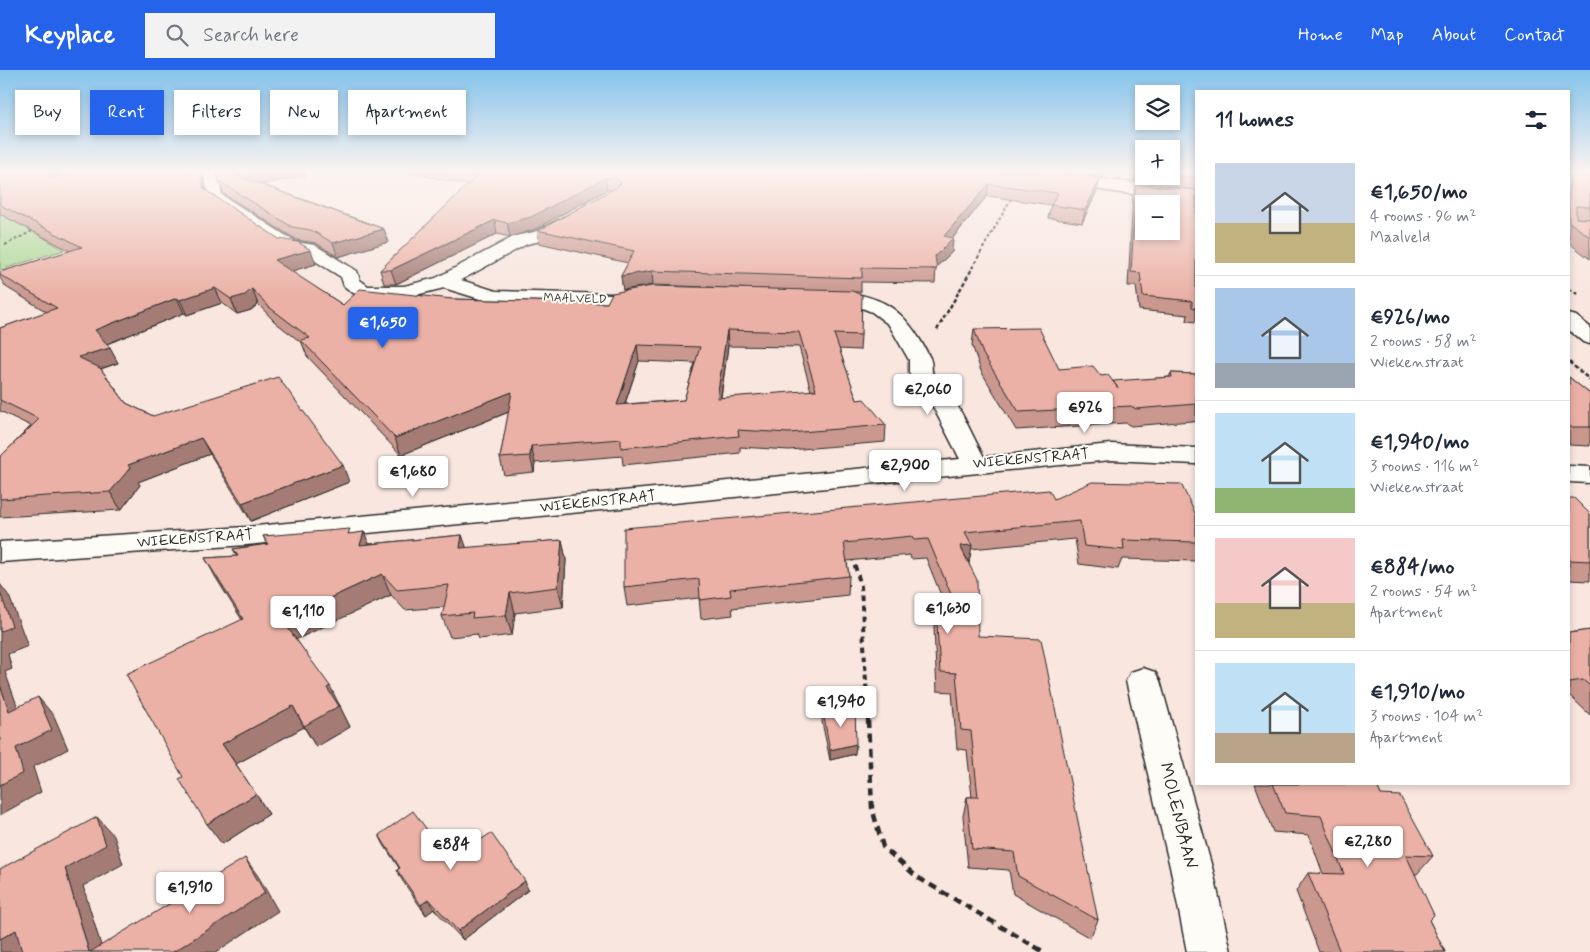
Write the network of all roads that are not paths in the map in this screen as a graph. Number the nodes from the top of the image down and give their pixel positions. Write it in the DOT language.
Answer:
graph roads {
  1 [pos="240,213"];
  2 [pos="580,213"];
  3 [pos="443,282"];
  4 [pos="662,294"];
  5 [pos="806,297"];
  6 [pos="1570,321"];
  7 [pos="1590,338"];
  8 [pos="1195,456"];
  9 [pos="975,464"];
  10 [pos="1570,474"];
  11 [pos="1590,475"];
  12 [pos="0,552"];
  13 [pos="1143,681"];
  14 [pos="1209,952"];
  1 -- 3 [label="street, MAALVELD"];
  2 -- 3 [label="street, MAALVELD"];
  3 -- 4 [label="street, MAALVELD"];
  5 -- 9 [label="street"];
  6 -- 7 [label="street"];
  8 -- 9 [label="street, WIEKENSTRAAT"];
  9 -- 12 [label="street, WIEKENSTRAAT"];
  10 -- 11 [label="street"];
  13 -- 14 [label="street, MOLENBAAN"];
}
